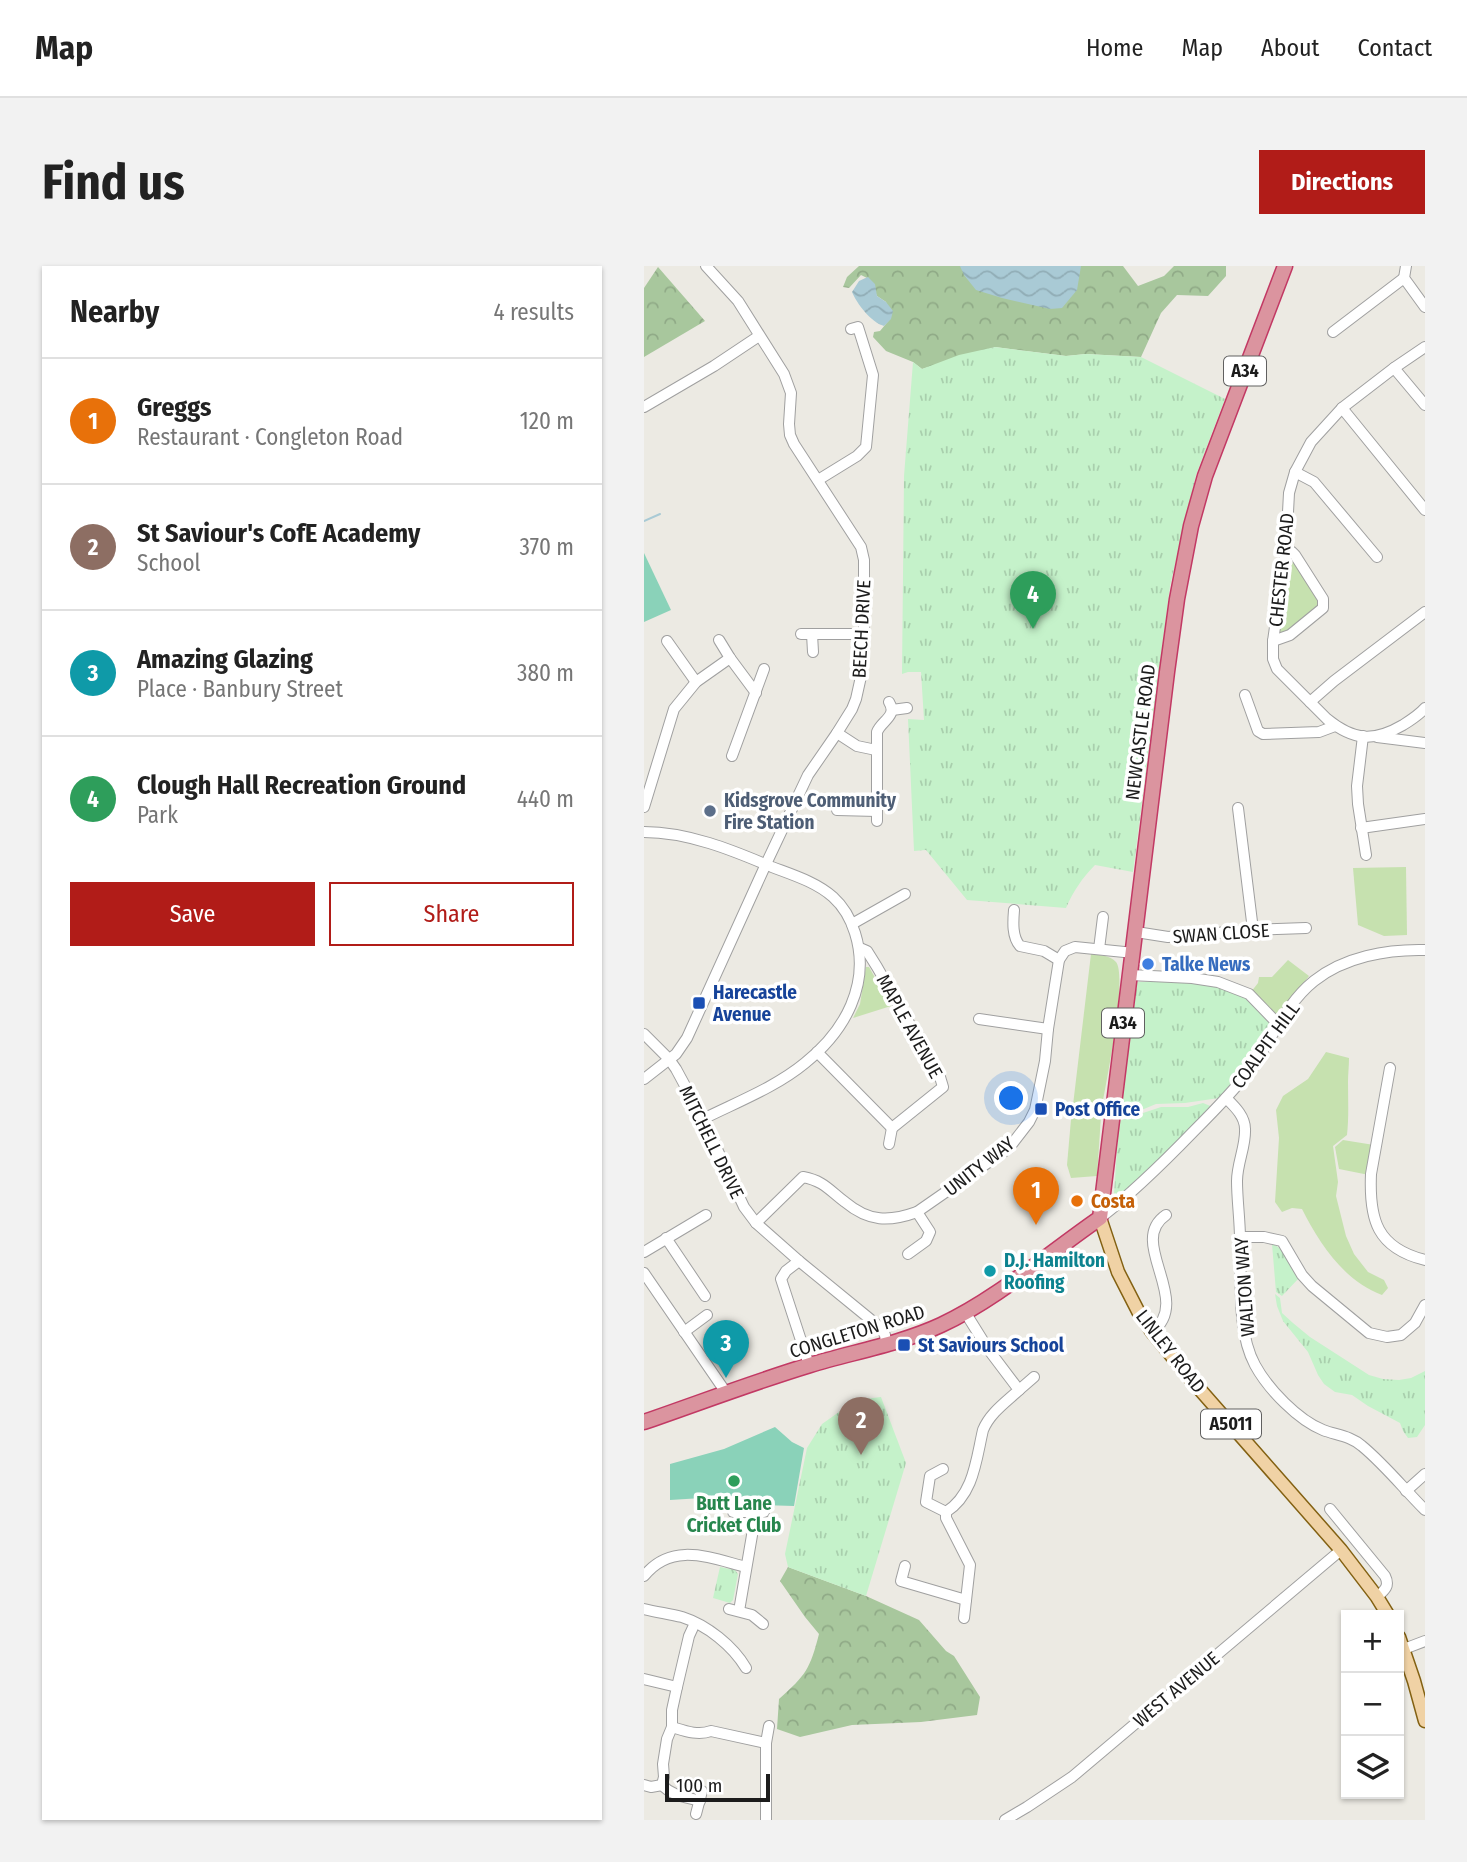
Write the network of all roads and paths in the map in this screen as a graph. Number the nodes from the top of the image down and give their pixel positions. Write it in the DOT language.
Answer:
graph roads {
  1 [pos="706,266"];
  2 [pos="1285,266"];
  3 [pos="1406,266"];
  4 [pos="1404,278"];
  5 [pos="1425,307"];
  6 [pos="851,329"];
  7 [pos="1333,332"];
  8 [pos="759,336"];
  9 [pos="1425,347"];
  10 [pos="1394,368"];
  11 [pos="1425,405"];
  12 [pos="644,407"];
  13 [pos="1342,408"];
  14 [pos="1295,472"];
  15 [pos="818,481"];
  16 [pos="1425,510"];
  17 [pos="1286,550"];
  18 [pos="1377,556"];
  19 [pos="1425,612"];
  20 [pos="864,634"];
  21 [pos="719,640"];
  22 [pos="667,641"];
  23 [pos="1273,641"];
  24 [pos="813,652"];
  25 [pos="730,658"];
  26 [pos="764,669"];
  27 [pos="696,682"];
  28 [pos="756,693"];
  29 [pos="1245,695"];
  30 [pos="1310,702"];
  31 [pos="907,708"];
  32 [pos="1425,708"];
  33 [pos="1335,726"];
  34 [pos="837,733"];
  35 [pos="1363,736"];
  36 [pos="1377,737"];
  37 [pos="1425,743"];
  38 [pos="876,750"];
  39 [pos="732,756"];
  40 [pos="644,807"];
  41 [pos="1238,808"];
  42 [pos="837,810"];
  43 [pos="1425,820"];
  44 [pos="1362,828"];
  45 [pos="644,832"];
  46 [pos="1366,855"];
  47 [pos="766,864"];
  48 [pos="905,894"];
  49 [pos="1016,915"];
  50 [pos="1103,917"];
  51 [pos="852,924"];
  52 [pos="1306,928"];
  53 [pos="1253,930"];
  54 [pos="1136,932"];
  55 [pos="860,948"];
  56 [pos="1099,949"];
  57 [pos="1425,950"];
  58 [pos="1133,953"];
  59 [pos="1059,960"];
  60 [pos="1130,975"];
  61 [pos="979,1019"];
  62 [pos="1279,1025"];
  63 [pos="1048,1029"];
  64 [pos="644,1034"];
  65 [pos="817,1052"];
  66 [pos="669,1059"];
  67 [pos="1390,1068"];
  68 [pos="644,1079"];
  69 [pos="1226,1098"];
  70 [pos="703,1119"];
  71 [pos="892,1128"];
  72 [pos="889,1144"];
  73 [pos="1102,1196"];
  74 [pos="1119,1203"];
  75 [pos="917,1212"];
  76 [pos="705,1215"];
  77 [pos="1166,1215"];
  78 [pos="1100,1218"];
  79 [pos="756,1223"];
  80 [pos="1240,1237"];
  81 [pos="666,1238"];
  82 [pos="644,1252"];
  83 [pos="908,1254"];
  84 [pos="1425,1260"];
  85 [pos="799,1261"];
  86 [pos="644,1273"];
  87 [pos="705,1296"];
  88 [pos="1425,1304"];
  89 [pos="965,1312"];
  90 [pos="708,1315"];
  91 [pos="684,1332"];
  92 [pos="1152,1332"];
  93 [pos="886,1343"];
  94 [pos="808,1365"];
  95 [pos="1034,1377"];
  96 [pos="1019,1390"];
  97 [pos="727,1394"];
  98 [pos="644,1422"];
  99 [pos="943,1469"];
  100 [pos="1425,1474"];
  101 [pos="1406,1491"];
  102 [pos="1330,1509"];
  103 [pos="1425,1510"];
  104 [pos="733,1511"];
  105 [pos="946,1512"];
  106 [pos="1341,1550"];
  107 [pos="905,1566"];
  108 [pos="746,1567"];
  109 [pos="644,1576"];
  110 [pos="1377,1597"];
  111 [pos="966,1600"];
  112 [pos="644,1609"];
  113 [pos="1385,1610"];
  114 [pos="964,1618"];
  115 [pos="695,1623"];
  116 [pos="763,1623"];
  117 [pos="1425,1641"];
  118 [pos="1404,1643"];
  119 [pos="1404,1653"];
  120 [pos="746,1668"];
  121 [pos="644,1679"];
  122 [pos="677,1687"];
  123 [pos="1425,1721"];
  124 [pos="769,1726"];
  125 [pos="672,1727"];
  126 [pos="766,1743"];
  127 [pos="644,1785"];
  128 [pos="662,1785"];
  129 [pos="696,1814"];
  130 [pos="766,1820"];
  131 [pos="1005,1820"];
  1 -- 8 [label="street, BEECH DRIVE"];
  2 -- 54 [label="highway, NEWCASTLE ROAD / A34"];
  3 -- 4 [label="street"];
  4 -- 5 [label="street"];
  4 -- 7 [label="street"];
  6 -- 15 [label="street"];
  8 -- 12 [label="street"];
  8 -- 15 [label="street, BEECH DRIVE"];
  9 -- 10 [label="street, CHESTER ROAD"];
  10 -- 11 [label="street"];
  10 -- 13 [label="street, CHESTER ROAD"];
  13 -- 14 [label="street, CHESTER ROAD"];
  13 -- 16 [label="street"];
  14 -- 17 [label="street, CHESTER ROAD"];
  14 -- 18 [label="street"];
  15 -- 20 [label="street, BEECH DRIVE"];
  17 -- 23 [label="street, CHESTER ROAD"];
  17 -- 23 [label="street"];
  19 -- 30 [label="street"];
  20 -- 24 [label="street"];
  20 -- 34 [label="street, BEECH DRIVE"];
  21 -- 25 [label="street"];
  22 -- 27 [label="street"];
  23 -- 30 [label="street, CHESTER ROAD"];
  25 -- 27 [label="street"];
  25 -- 28 [label="street"];
  26 -- 28 [label="street"];
  27 -- 40 [label="street"];
  28 -- 39 [label="street"];
  29 -- 33 [label="street"];
  30 -- 33 [label="street, CHESTER ROAD"];
  31 -- 38 [label="street"];
  32 -- 36 [label="street, CHESTER ROAD"];
  33 -- 35 [label="street, CHESTER ROAD"];
  34 -- 38 [label="street"];
  34 -- 47 [label="street, BEECH DRIVE"];
  35 -- 36 [label="street, CHESTER ROAD"];
  35 -- 44 [label="street"];
  36 -- 37 [label="street"];
  38 -- 42 [label="street"];
  41 -- 53 [label="street"];
  43 -- 44 [label="street"];
  44 -- 46 [label="street"];
  45 -- 47 [label="street"];
  47 -- 51 [label="street"];
  47 -- 66 [label="street, BEECH DRIVE"];
  48 -- 51 [label="street"];
  49 -- 59 [label="street"];
  50 -- 56 [label="street"];
  51 -- 55 [label="street"];
  52 -- 53 [label="street, SWAN CLOSE"];
  53 -- 54 [label="street, SWAN CLOSE"];
  54 -- 58 [label="highway, NEWCASTLE ROAD / A34"];
  55 -- 65 [label="street"];
  55 -- 71 [label="street, MAPLE AVENUE"];
  56 -- 58 [label="street"];
  56 -- 59 [label="street"];
  57 -- 62 [label="street, COALPIT HILL"];
  58 -- 60 [label="highway, NEWCASTLE ROAD / A34"];
  59 -- 63 [label="street, UNITY WAY"];
  60 -- 62 [label="street"];
  60 -- 73 [label="highway, NEWCASTLE ROAD / A34"];
  61 -- 63 [label="street"];
  62 -- 69 [label="street, COALPIT HILL"];
  63 -- 75 [label="street, UNITY WAY"];
  64 -- 66 [label="street"];
  65 -- 70 [label="street"];
  65 -- 71 [label="street"];
  66 -- 68 [label="street, BEECH DRIVE"];
  66 -- 70 [label="street, MITCHELL DRIVE"];
  67 -- 84 [label="street"];
  69 -- 74 [label="street, COALPIT HILL"];
  69 -- 80 [label="street, WALTON WAY"];
  70 -- 79 [label="street, MITCHELL DRIVE"];
  71 -- 72 [label="street"];
  73 -- 74 [label="street"];
  73 -- 78 [label="highway, NEWCASTLE ROAD / A34"];
  74 -- 78 [label="street, COALPIT HILL"];
  75 -- 79 [label="street, UNITY WAY"];
  75 -- 83 [label="street"];
  76 -- 81 [label="street"];
  77 -- 92 [label="street"];
  78 -- 89 [label="highway, CONGLETON ROAD"];
  78 -- 92 [label="main road, LINLEY ROAD / A5011"];
  79 -- 85 [label="street, MITCHELL DRIVE"];
  80 -- 88 [label="street"];
  80 -- 101 [label="street, WALTON WAY"];
  81 -- 82 [label="street"];
  81 -- 87 [label="street"];
  85 -- 93 [label="street, MITCHELL DRIVE"];
  85 -- 94 [label="street"];
  86 -- 91 [label="street"];
  89 -- 93 [label="highway, CONGLETON ROAD"];
  89 -- 96 [label="street"];
  90 -- 91 [label="street"];
  91 -- 97 [label="street"];
  92 -- 106 [label="main road, LINLEY ROAD / A5011"];
  93 -- 94 [label="highway, CONGLETON ROAD"];
  94 -- 97 [label="highway, CONGLETON ROAD"];
  95 -- 96 [label="street"];
  96 -- 105 [label="street"];
  97 -- 98 [label="highway, CONGLETON ROAD"];
  99 -- 105 [label="street"];
  100 -- 101 [label="street"];
  101 -- 103 [label="street, WALTON WAY"];
  102 -- 110 [label="street"];
  104 -- 108 [label="street"];
  105 -- 111 [label="street"];
  106 -- 110 [label="main road, LINLEY ROAD / A5011"];
  106 -- 131 [label="street, WEST AVENUE"];
  107 -- 111 [label="street"];
  108 -- 109 [label="street"];
  108 -- 116 [label="street"];
  110 -- 113 [label="main road, LINLEY ROAD / A5011"];
  111 -- 114 [label="street"];
  112 -- 115 [label="street"];
  115 -- 120 [label="street"];
  115 -- 122 [label="street"];
  117 -- 118 [label="street"];
  119 -- 123 [label="main road"];
  121 -- 122 [label="street"];
  122 -- 125 [label="street"];
  124 -- 126 [label="street"];
  125 -- 126 [label="street"];
  125 -- 128 [label="street"];
  126 -- 130 [label="street"];
  127 -- 128 [label="street"];
  128 -- 129 [label="street"];
}
